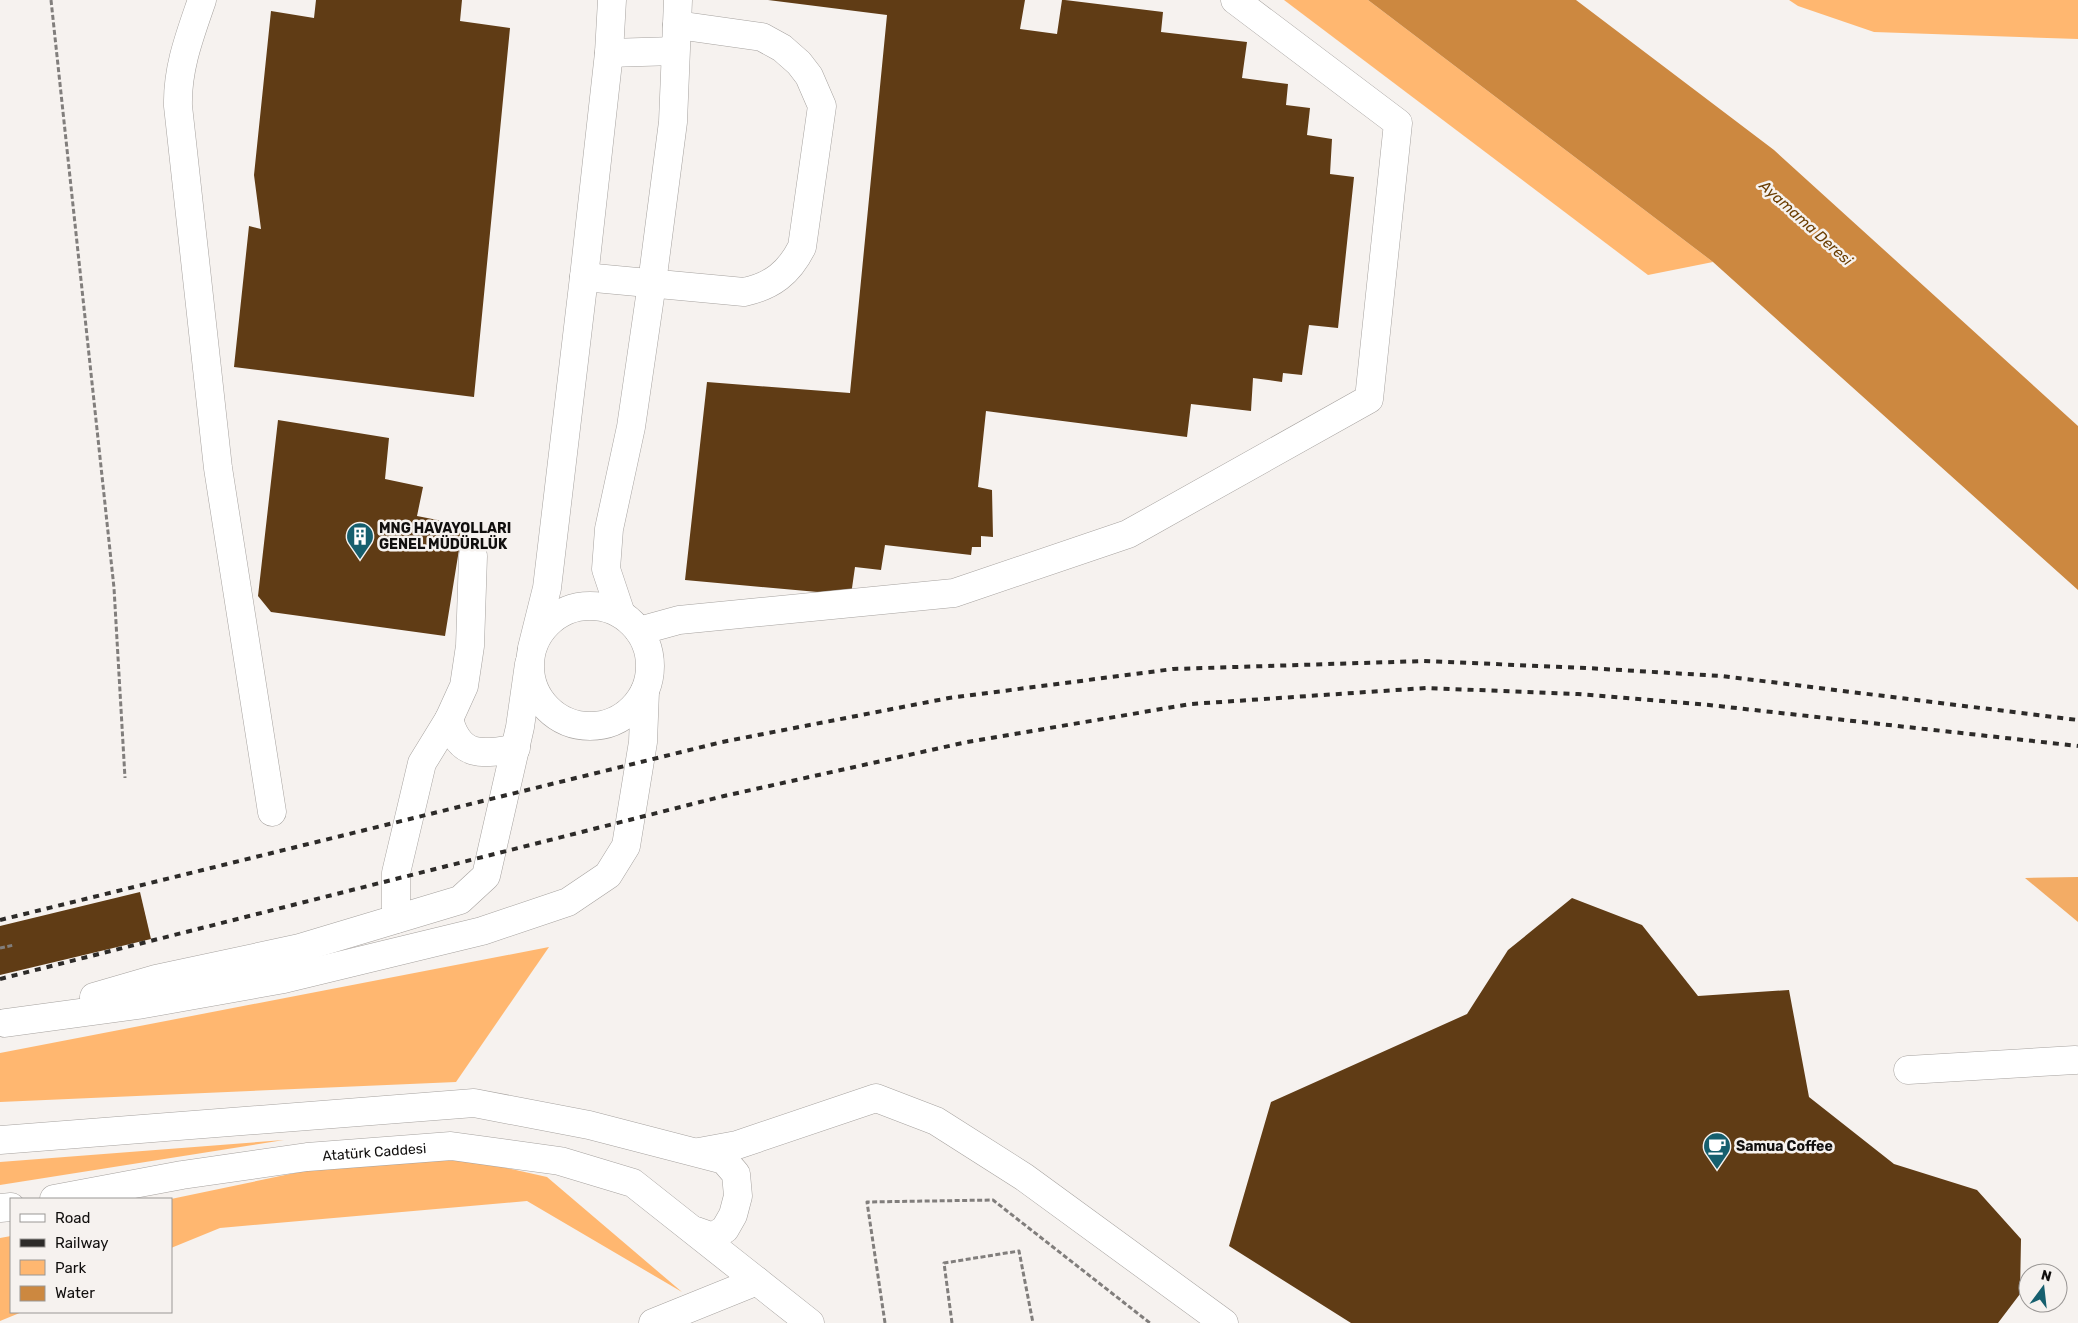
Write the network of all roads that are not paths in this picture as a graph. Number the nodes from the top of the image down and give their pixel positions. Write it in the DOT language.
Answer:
graph roads {
  1 [pos="202,0"];
  2 [pos="612,0"];
  3 [pos="1235,0"];
  4 [pos="677,25"];
  5 [pos="608,53"];
  6 [pos="584,277"];
  7 [pos="652,283"];
  8 [pos="473,556"];
  9 [pos="630,622"];
  10 [pos="530,656"];
  11 [pos="645,691"];
  12 [pos="449,719"];
  13 [pos="516,748"];
  14 [pos="272,812"];
  15 [pos="396,919"];
  16 [pos="2,1024"];
  17 [pos="2074,1060"];
  18 [pos="1908,1070"];
  19 [pos="0,1140"];
  20 [pos="697,1153"];
  21 [pos="59,1198"];
  22 [pos="688,1225"];
  23 [pos="757,1281"];
  24 [pos="653,1323"];
  25 [pos="810,1323"];
  26 [pos="1224,1323"];
  1 -- 14 [label="street"];
  2 -- 5 [label="street"];
  3 -- 9 [label="street"];
  4 -- 5 [label="street"];
  4 -- 7 [label="street"];
  4 -- 7 [label="street"];
  5 -- 6 [label="street"];
  6 -- 7 [label="street"];
  6 -- 10 [label="street"];
  7 -- 9 [label="street"];
  8 -- 12 [label="street"];
  9 -- 10 [label="street"];
  9 -- 11 [label="street"];
  10 -- 11 [label="street"];
  10 -- 13 [label="street"];
  11 -- 16 [label="street"];
  12 -- 13 [label="street"];
  12 -- 15 [label="street"];
  13 -- 15 [label="street"];
  15 -- 16 [label="street"];
  17 -- 18 [label="street"];
  19 -- 20 [label="street"];
  20 -- 22 [label="street"];
  20 -- 26 [label="street"];
  21 -- 22 [label="street, Atatürk Caddesi"];
  22 -- 23 [label="street, Atatürk Caddesi"];
  23 -- 24 [label="street"];
  23 -- 25 [label="street, Atatürk Caddesi"];
}
